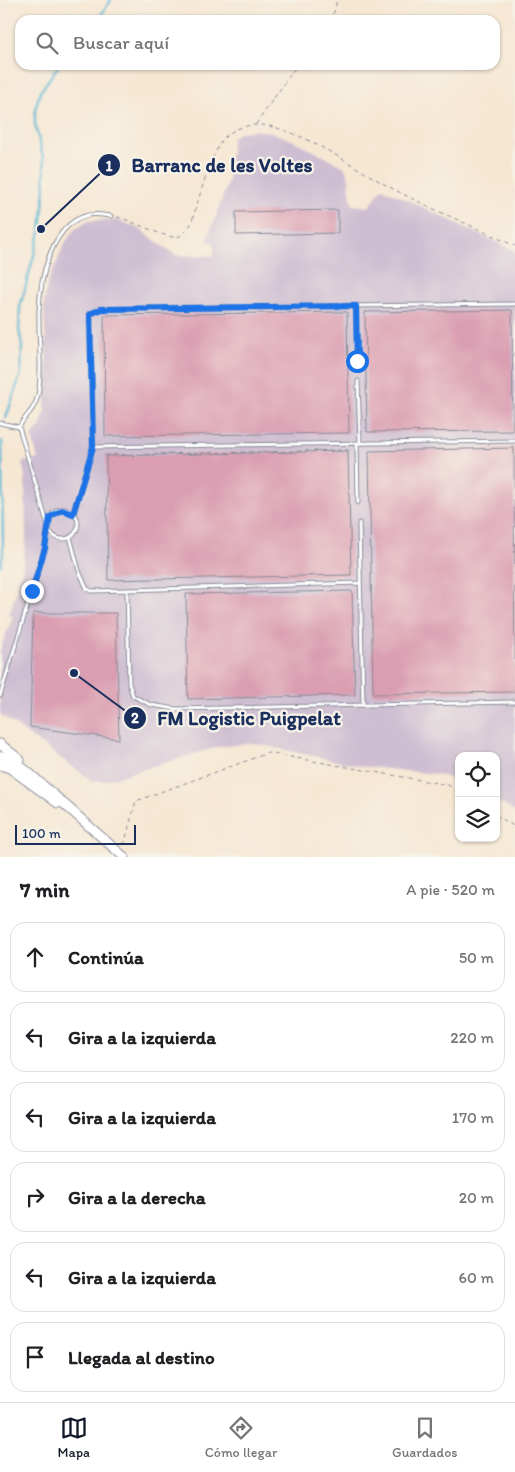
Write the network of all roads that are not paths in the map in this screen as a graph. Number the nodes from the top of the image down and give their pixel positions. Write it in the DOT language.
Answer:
graph roads {
  1 [pos="111,216"];
  2 [pos="515,304"];
  3 [pos="356,306"];
  4 [pos="357,361"];
  5 [pos="358,381"];
  6 [pos="0,423"];
  7 [pos="19,427"];
  8 [pos="515,441"];
  9 [pos="359,443"];
  10 [pos="93,447"];
  11 [pos="358,503"];
  12 [pos="73,514"];
  13 [pos="359,523"];
  14 [pos="48,526"];
  15 [pos="70,537"];
  16 [pos="360,583"];
  17 [pos="127,590"];
  18 [pos="0,696"];
  19 [pos="515,702"];
  20 [pos="363,704"];
  21 [pos="0,744"];
  22 [pos="0,756"];
  23 [pos="0,760"];
  24 [pos="0,765"];
  25 [pos="20,775"];
  26 [pos="52,792"];
  27 [pos="77,816"];
  28 [pos="123,856"];
  1 -- 7 [label="lane"];
  2 -- 3 [label="lane"];
  3 -- 4 [label="lane"];
  3 -- 10 [label="lane"];
  5 -- 9 [label="lane"];
  6 -- 7 [label="lane"];
  7 -- 14 [label="lane"];
  8 -- 9 [label="lane"];
  9 -- 10 [label="lane"];
  9 -- 11 [label="lane"];
  10 -- 12 [label="lane"];
  12 -- 14 [label="lane"];
  12 -- 15 [label="lane"];
  13 -- 16 [label="lane"];
  14 -- 15 [label="lane"];
  14 -- 18 [label="lane"];
  15 -- 17 [label="lane"];
  16 -- 17 [label="lane"];
  16 -- 20 [label="lane"];
  17 -- 20 [label="lane"];
  19 -- 20 [label="lane"];
  21 -- 26 [label="street"];
  22 -- 26 [label="street"];
  23 -- 25 [label="street"];
  24 -- 25 [label="street"];
  25 -- 27 [label="street"];
  26 -- 27 [label="street"];
  27 -- 28 [label="street"];
}
